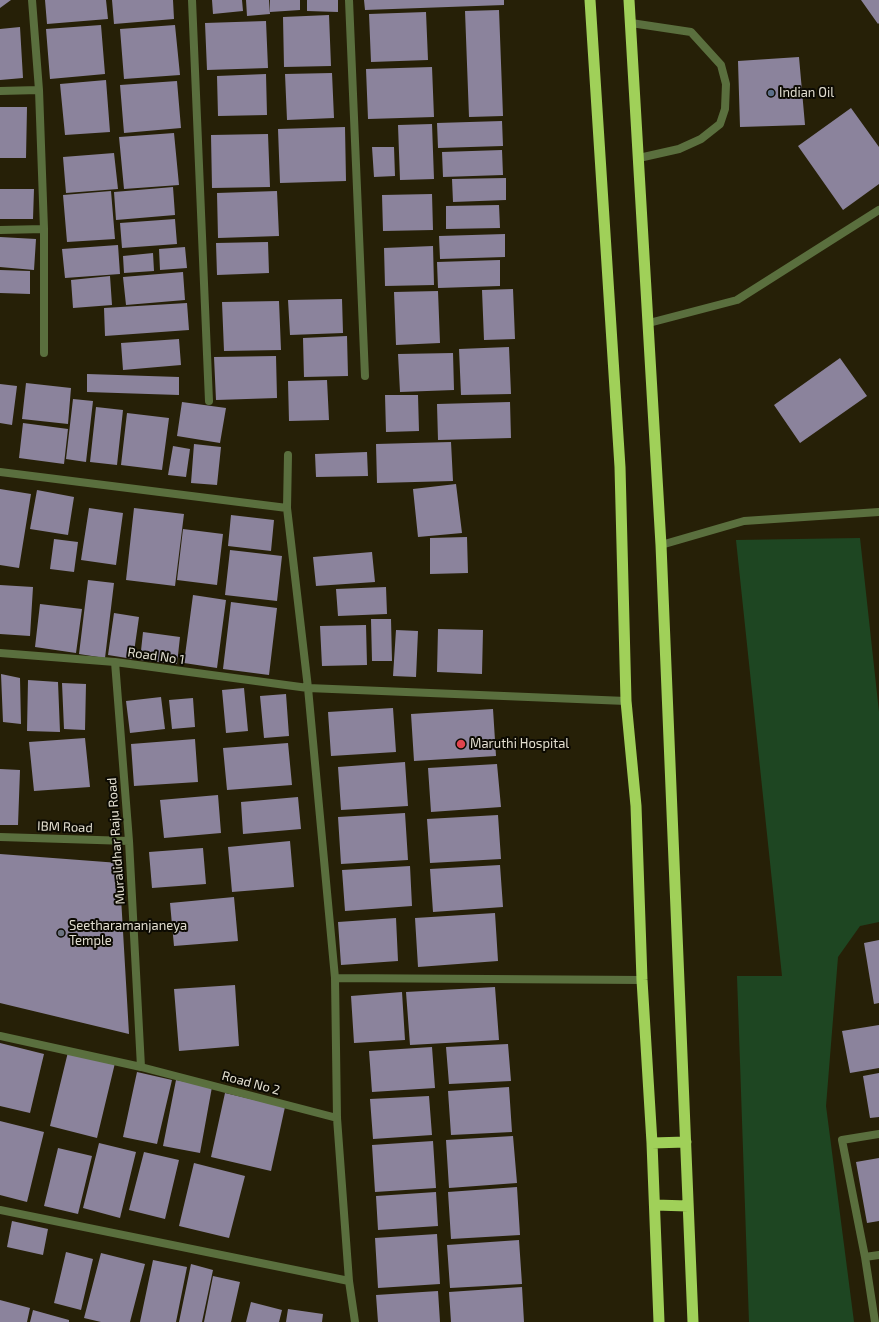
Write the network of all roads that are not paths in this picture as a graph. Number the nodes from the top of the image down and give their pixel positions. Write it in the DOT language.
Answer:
graph roads {
  1 [pos="32,0"];
  2 [pos="192,0"];
  3 [pos="349,0"];
  4 [pos="590,0"];
  5 [pos="629,0"];
  6 [pos="631,23"];
  7 [pos="39,90"];
  8 [pos="0,92"];
  9 [pos="639,158"];
  10 [pos="879,210"];
  11 [pos="44,229"];
  12 [pos="0,230"];
  13 [pos="649,323"];
  14 [pos="44,353"];
  15 [pos="365,376"];
  16 [pos="209,402"];
  17 [pos="288,456"];
  18 [pos="0,472"];
  19 [pos="287,508"];
  20 [pos="879,513"];
  21 [pos="661,545"];
  22 [pos="0,653"];
  23 [pos="115,662"];
  24 [pos="308,688"];
  25 [pos="626,701"];
  26 [pos="0,837"];
  27 [pos="130,841"];
  28 [pos="336,978"];
  29 [pos="642,980"];
  30 [pos="0,1036"];
  31 [pos="141,1067"];
  32 [pos="337,1118"];
  33 [pos="879,1134"];
  34 [pos="686,1142"];
  35 [pos="652,1144"];
  36 [pos="655,1205"];
  37 [pos="688,1206"];
  38 [pos="0,1212"];
  39 [pos="879,1255"];
  40 [pos="865,1257"];
  41 [pos="349,1281"];
  42 [pos="355,1322"];
  43 [pos="659,1322"];
  44 [pos="693,1322"];
  45 [pos="875,1322"];
  1 -- 7 [label="street"];
  2 -- 16 [label="street"];
  3 -- 15 [label="street"];
  4 -- 25 [label="highway"];
  5 -- 6 [label="highway"];
  6 -- 9 [label="highway"];
  6 -- 9 [label="street"];
  7 -- 8 [label="street"];
  7 -- 11 [label="street"];
  9 -- 13 [label="highway"];
  10 -- 13 [label="street"];
  11 -- 12 [label="street"];
  11 -- 14 [label="street"];
  13 -- 21 [label="highway"];
  17 -- 19 [label="street"];
  18 -- 19 [label="street"];
  19 -- 24 [label="street"];
  20 -- 21 [label="street"];
  21 -- 34 [label="highway"];
  22 -- 23 [label="street, Road No 1"];
  23 -- 24 [label="street, Road No 1"];
  23 -- 27 [label="street, Muralidhar Raju Road"];
  24 -- 25 [label="street, Road No 1"];
  24 -- 28 [label="street"];
  25 -- 29 [label="highway"];
  26 -- 27 [label="street, IBM Road"];
  27 -- 31 [label="street, Muralidhar Raju Road"];
  28 -- 29 [label="street"];
  28 -- 32 [label="street"];
  29 -- 35 [label="highway"];
  30 -- 31 [label="street, Road No 2"];
  31 -- 32 [label="street, Road No 2"];
  32 -- 41 [label="street"];
  33 -- 40 [label="street"];
  34 -- 35 [label="highway"];
  34 -- 37 [label="highway"];
  35 -- 36 [label="highway"];
  36 -- 37 [label="highway"];
  36 -- 43 [label="highway"];
  37 -- 44 [label="highway"];
  38 -- 41 [label="street"];
  39 -- 40 [label="street"];
  40 -- 45 [label="street"];
  41 -- 42 [label="street"];
}
